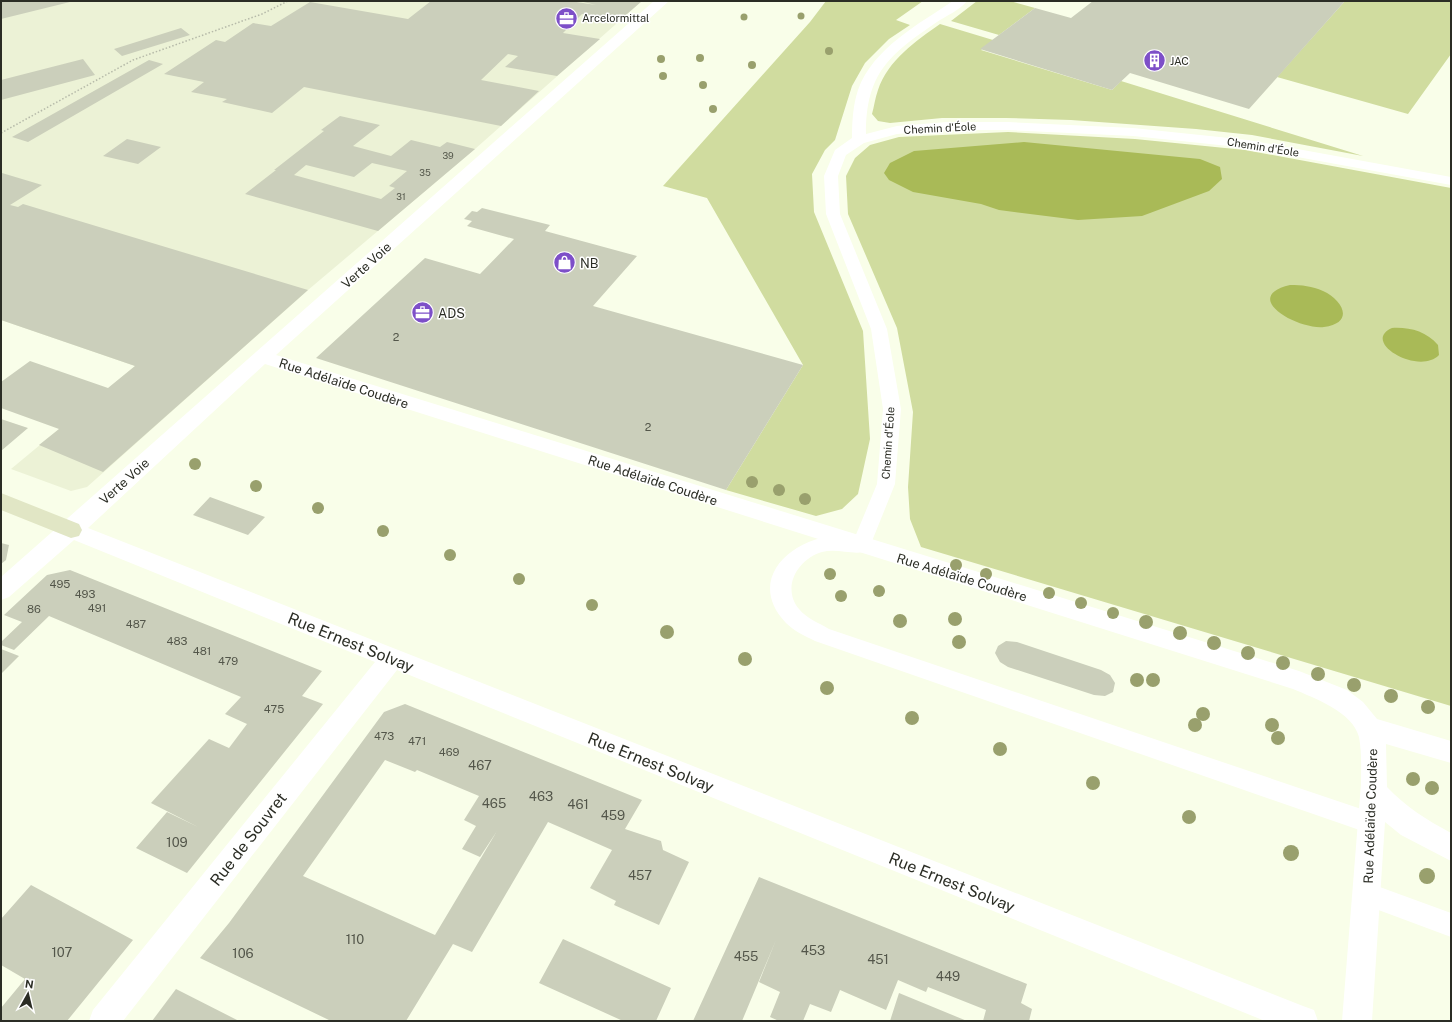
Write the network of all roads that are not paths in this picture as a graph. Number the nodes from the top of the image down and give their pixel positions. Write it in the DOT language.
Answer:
graph roads {
  1 [pos="662,1"];
  2 [pos="961,1"];
  3 [pos="859,140"];
  4 [pos="1451,181"];
  5 [pos="263,357"];
  6 [pos="1,501"];
  7 [pos="71,530"];
  8 [pos="861,546"];
  9 [pos="1,592"];
  10 [pos="392,658"];
  11 [pos="1370,728"];
  12 [pos="1451,752"];
  13 [pos="1373,790"];
  14 [pos="1371,823"];
  15 [pos="1451,848"];
  16 [pos="1366,894"];
  17 [pos="1451,925"];
  18 [pos="104,1021"];
  19 [pos="1303,1021"];
  20 [pos="1357,1021"];
  1 -- 5 [label="street, Verte Voie"];
  2 -- 3 [label="lane"];
  3 -- 4 [label="lane, Chemin d'Éole"];
  3 -- 8 [label="lane, Chemin d'Éole"];
  5 -- 7 [label="street, Verte Voie"];
  5 -- 8 [label="street, Rue Adélaïde Coudère"];
  6 -- 7 [label="street, Rue Ernest Solvay"];
  7 -- 9 [label="street, Verte Voie"];
  7 -- 10 [label="street, Rue Ernest Solvay"];
  8 -- 11 [label="street, Rue Adélaïde Coudère"];
  8 -- 14 [label="lane"];
  10 -- 18 [label="street, Rue de Souvret"];
  10 -- 19 [label="street, Rue Ernest Solvay"];
  11 -- 12 [label="street"];
  11 -- 13 [label="street, Rue Adélaïde Coudère"];
  13 -- 14 [label="street, Rue Adélaïde Coudère"];
  13 -- 15 [label="street"];
  14 -- 16 [label="street, Rue Adélaïde Coudère"];
  16 -- 17 [label="lane"];
  16 -- 20 [label="street, Rue Adélaïde Coudère"];
}
